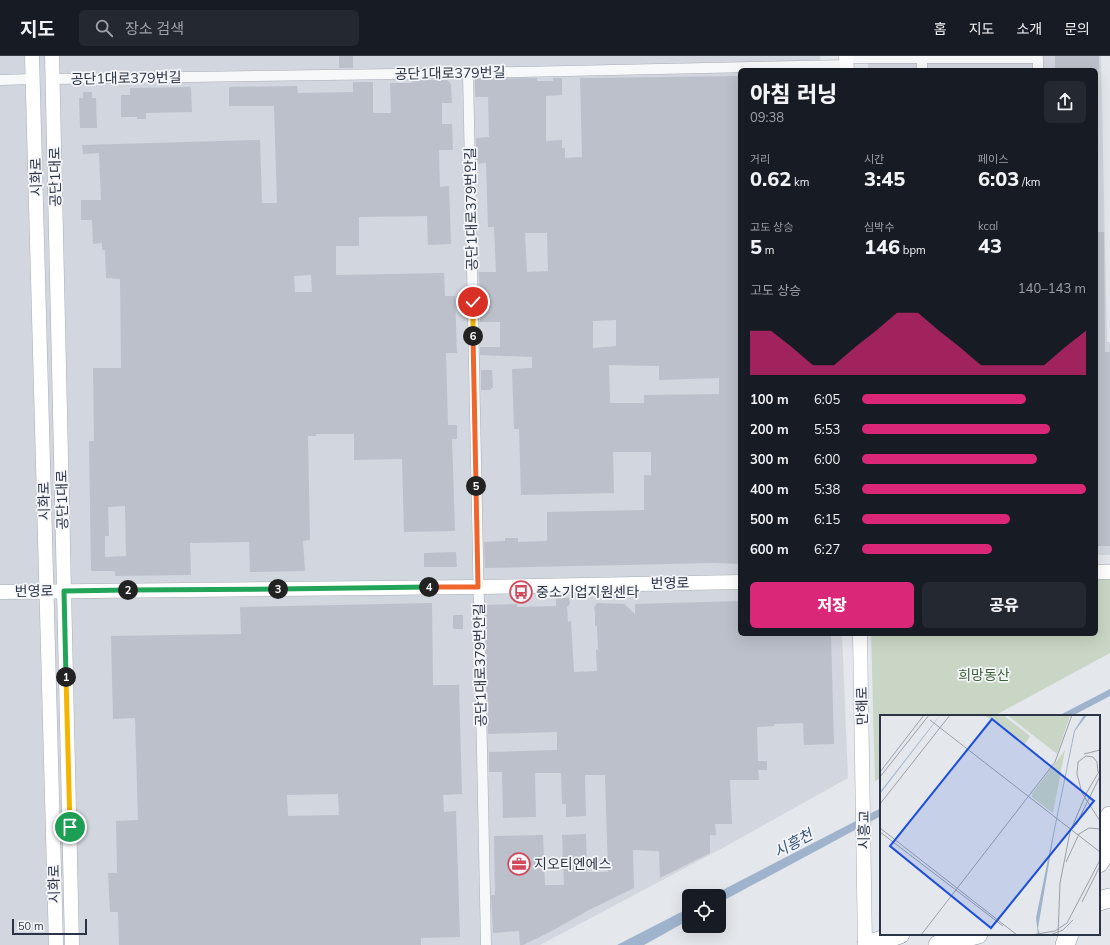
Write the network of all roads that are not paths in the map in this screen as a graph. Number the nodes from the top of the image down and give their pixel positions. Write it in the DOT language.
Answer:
graph roads {
  1 [pos="32,56"];
  2 [pos="52,56"];
  3 [pos="958,57"];
  4 [pos="922,58"];
  5 [pos="847,62"];
  6 [pos="922,68"];
  7 [pos="1038,68"];
  8 [pos="468,73"];
  9 [pos="33,79"];
  10 [pos="53,79"];
  11 [pos="0,80"];
  12 [pos="1098,572"];
  13 [pos="1110,572"];
  14 [pos="738,582"];
  15 [pos="478,587"];
  16 [pos="46,591"];
  17 [pos="64,591"];
  18 [pos="0,592"];
  19 [pos="860,636"];
  20 [pos="863,778"];
  21 [pos="1110,816"];
  22 [pos="1100,832"];
  23 [pos="1110,843"];
  24 [pos="1100,861"];
  25 [pos="1110,873"];
  26 [pos="1100,876"];
  27 [pos="896,935"];
  28 [pos="974,935"];
  29 [pos="1057,935"];
  30 [pos="1069,935"];
  31 [pos="56,945"];
  32 [pos="72,945"];
  33 [pos="486,945"];
  34 [pos="866,945"];
  35 [pos="938,945"];
  36 [pos="1052,945"];
  37 [pos="1065,945"];
  1 -- 9 [label="main road, 시화로"];
  2 -- 10 [label="main road, 공단1대로"];
  3 -- 4 [label="street, 공단1대로379번길"];
  3 -- 7 [label="street, 공단1대로379번길"];
  4 -- 5 [label="street, 공단1대로379번길"];
  4 -- 6 [label="street"];
  5 -- 8 [label="street, 공단1대로379번길"];
  8 -- 10 [label="street, 공단1대로379번길"];
  8 -- 15 [label="street, 공단1대로379번안길"];
  9 -- 11 [label="street"];
  9 -- 16 [label="main road, 시화로"];
  10 -- 17 [label="main road, 공단1대로"];
  12 -- 13 [label="main road"];
  14 -- 15 [label="main road, 번영로"];
  15 -- 17 [label="main road, 번영로"];
  15 -- 33 [label="street, 공단1대로379번안길"];
  16 -- 17 [label="main road, 번영로"];
  16 -- 18 [label="main road, 번영로"];
  16 -- 31 [label="main road, 시화로"];
  17 -- 32 [label="main road, 공단1대로"];
  19 -- 20 [label="main road, 만해로"];
  20 -- 34 [label="main road, 시흥교"];
  21 -- 22 [label="highway"];
  23 -- 24 [label="highway"];
  25 -- 26 [label="highway"];
  27 -- 34 [label="highway"];
  28 -- 35 [label="highway"];
  29 -- 36 [label="highway"];
  30 -- 37 [label="highway"];
}
